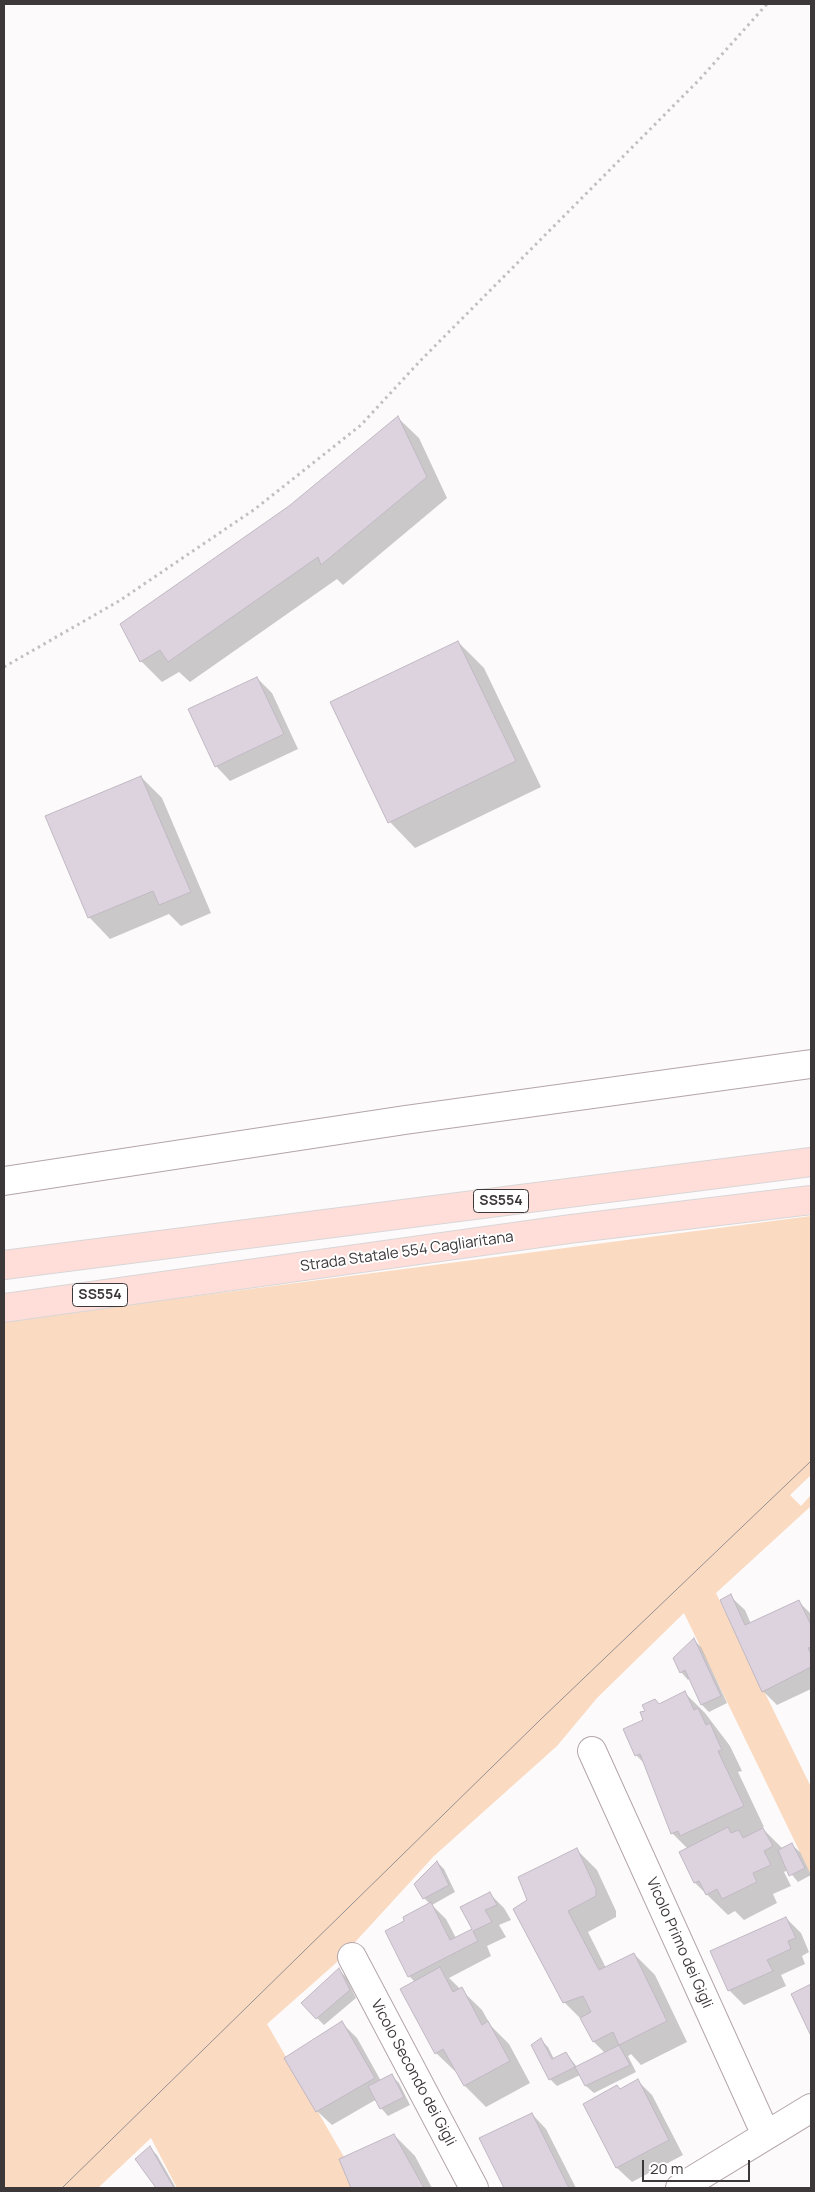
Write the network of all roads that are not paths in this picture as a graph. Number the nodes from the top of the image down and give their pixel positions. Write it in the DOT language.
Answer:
graph roads {
  1 [pos="811,1064"];
  2 [pos="811,1162"];
  3 [pos="4,1181"];
  4 [pos="811,1200"];
  5 [pos="4,1265"];
  6 [pos="4,1308"];
  7 [pos="592,1751"];
  8 [pos="352,1958"];
  9 [pos="811,2108"];
  10 [pos="766,2136"];
  11 [pos="474,2188"];
  12 [pos="680,2188"];
  1 -- 3 [label="street"];
  2 -- 5 [label="main road, SS554"];
  4 -- 6 [label="main road, Strada Statale 554 Cagliaritana / SS554"];
  7 -- 10 [label="street, Vicolo Primo dei Gigli"];
  8 -- 11 [label="street, Vicolo Secondo dei Gigli"];
  9 -- 10 [label="street"];
  10 -- 12 [label="street"];
}
